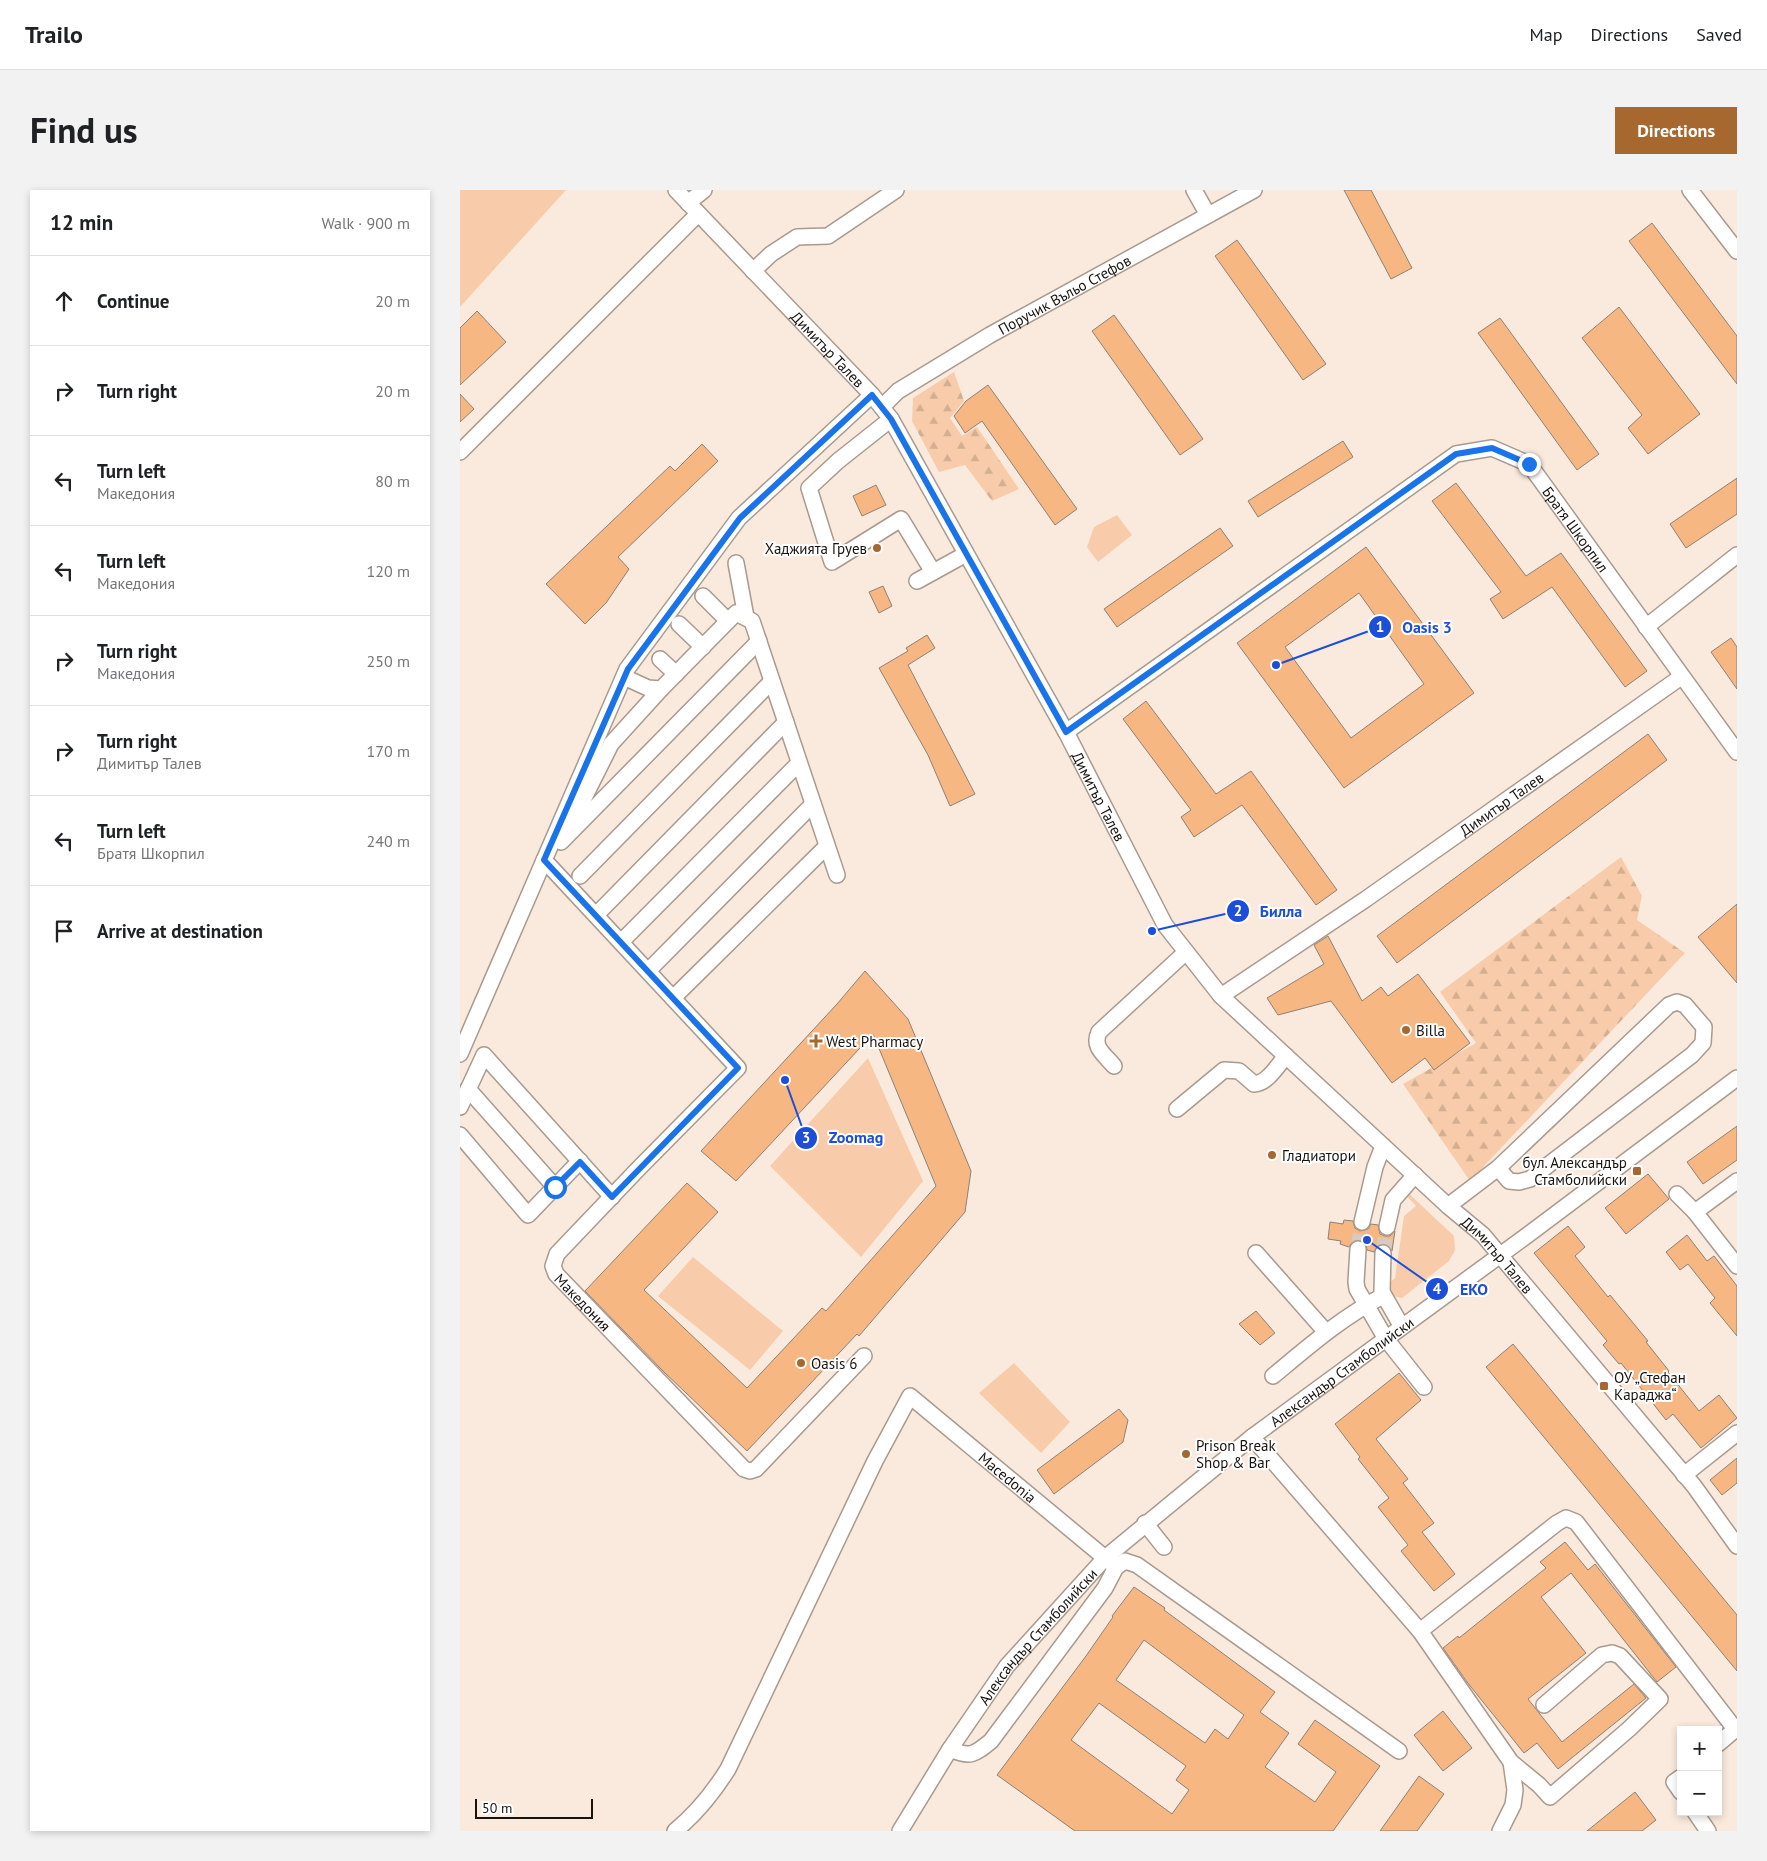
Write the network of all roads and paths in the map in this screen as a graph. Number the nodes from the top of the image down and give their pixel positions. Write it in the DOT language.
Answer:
graph roads {
  1 [pos="676,190"];
  2 [pos="704,190"];
  3 [pos="896,190"];
  4 [pos="1194,190"];
  5 [pos="1254,190"];
  6 [pos="1690,190"];
  7 [pos="693,208"];
  8 [pos="1208,215"];
  9 [pos="1737,251"];
  10 [pos="753,271"];
  11 [pos="872,395"];
  12 [pos="886,413"];
  13 [pos="460,452"];
  14 [pos="966,554"];
  15 [pos="1737,555"];
  16 [pos="736,564"];
  17 [pos="933,572"];
  18 [pos="917,581"];
  19 [pos="703,596"];
  20 [pos="746,617"];
  21 [pos="728,621"];
  22 [pos="679,624"];
  23 [pos="1646,627"];
  24 [pos="759,642"];
  25 [pos="703,647"];
  26 [pos="660,659"];
  27 [pos="676,674"];
  28 [pos="624,677"];
  29 [pos="1681,677"];
  30 [pos="772,681"];
  31 [pos="661,689"];
  32 [pos="786,722"];
  33 [pos="1066,732"];
  34 [pos="1737,752"];
  35 [pos="799,763"];
  36 [pos="813,804"];
  37 [pos="827,846"];
  38 [pos="544,860"];
  39 [pos="837,875"];
  40 [pos="580,876"];
  41 [pos="596,915"];
  42 [pos="621,942"];
  43 [pos="1186,952"];
  44 [pos="648,971"];
  45 [pos="1221,996"];
  46 [pos="673,998"];
  47 [pos="460,1054"];
  48 [pos="1286,1056"];
  49 [pos="1114,1066"];
  50 [pos="1737,1078"];
  51 [pos="468,1089"];
  52 [pos="460,1107"];
  53 [pos="1177,1109"];
  54 [pos="460,1136"];
  55 [pos="1383,1146"];
  56 [pos="580,1162"];
  57 [pos="1498,1168"];
  58 [pos="1415,1175"];
  59 [pos="1737,1181"];
  60 [pos="555,1187"];
  61 [pos="1677,1194"];
  62 [pos="612,1197"];
  63 [pos="1448,1206"];
  64 [pos="1695,1212"];
  65 [pos="1362,1222"];
  66 [pos="1387,1227"];
  67 [pos="1358,1249"];
  68 [pos="1256,1253"];
  69 [pos="1383,1253"];
  70 [pos="1500,1254"];
  71 [pos="1737,1266"];
  72 [pos="1383,1296"];
  73 [pos="1366,1305"];
  74 [pos="1402,1327"];
  75 [pos="1326,1332"];
  76 [pos="1386,1338"];
  77 [pos="864,1356"];
  78 [pos="1273,1376"];
  79 [pos="1424,1387"];
  80 [pos="1737,1432"];
  81 [pos="1252,1437"];
  82 [pos="1684,1475"];
  83 [pos="1145,1523"];
  84 [pos="1737,1546"];
  85 [pos="1164,1547"];
  86 [pos="1111,1562"];
  87 [pos="1420,1631"];
  88 [pos="1544,1705"];
  89 [pos="1736,1729"];
  90 [pos="1722,1741"];
  91 [pos="950,1749"];
  92 [pos="1398,1752"];
  93 [pos="1511,1762"];
  94 [pos="1698,1816"];
  95 [pos="675,1831"];
  96 [pos="900,1831"];
  97 [pos="1500,1831"];
  98 [pos="1708,1831"];
  1 -- 7 [label="street, Димитър Талев"];
  2 -- 7 [label="street"];
  3 -- 10 [label="street"];
  4 -- 8 [label="street"];
  5 -- 8 [label="street, Поручик Въльо Стефов"];
  6 -- 9 [label="street"];
  7 -- 10 [label="street, Димитър Талев"];
  7 -- 13 [label="street"];
  8 -- 12 [label="street, Поручик Въльо Стефов"];
  10 -- 11 [label="street, Димитър Талев"];
  11 -- 12 [label="street, Димитър Талев"];
  11 -- 28 [label="street"];
  12 -- 14 [label="street, Димитър Талев"];
  12 -- 17 [label="street, Поручик Въльо Стефов"];
  14 -- 17 [label="street"];
  14 -- 33 [label="street, Димитър Талев"];
  15 -- 23 [label="street"];
  16 -- 20 [label="street"];
  17 -- 18 [label="street"];
  19 -- 21 [label="street"];
  20 -- 21 [label="street"];
  20 -- 24 [label="street"];
  21 -- 25 [label="street"];
  22 -- 25 [label="street"];
  23 -- 29 [label="street, Братя Шкорпил"];
  23 -- 33 [label="street, Братя Шкорпил"];
  24 -- 30 [label="street"];
  24 -- 31 [label="street"];
  25 -- 27 [label="street"];
  26 -- 27 [label="street"];
  27 -- 31 [label="street"];
  28 -- 31 [label="street"];
  28 -- 38 [label="street"];
  29 -- 34 [label="street, Братя Шкорпил"];
  29 -- 45 [label="street, Димитър Талев"];
  30 -- 32 [label="street"];
  30 -- 40 [label="street"];
  32 -- 35 [label="street"];
  32 -- 41 [label="street"];
  33 -- 43 [label="street, Димитър Талев"];
  35 -- 36 [label="street"];
  35 -- 42 [label="street"];
  36 -- 37 [label="street"];
  36 -- 44 [label="street"];
  37 -- 39 [label="street"];
  37 -- 46 [label="street"];
  38 -- 41 [label="street, Македония"];
  38 -- 47 [label="street"];
  41 -- 42 [label="street, Македония"];
  42 -- 44 [label="street, Македония"];
  43 -- 45 [label="street, Димитър Талев"];
  43 -- 49 [label="street"];
  44 -- 46 [label="street, Македония"];
  45 -- 48 [label="street, Димитър Талев"];
  46 -- 62 [label="street, Македония"];
  48 -- 53 [label="street"];
  48 -- 55 [label="street, Димитър Талев"];
  50 -- 70 [label="street, Александър Стамболийски"];
  51 -- 52 [label="street"];
  51 -- 56 [label="street"];
  51 -- 60 [label="street"];
  54 -- 60 [label="street"];
  55 -- 58 [label="street, Димитър Талев"];
  55 -- 65 [label="street"];
  56 -- 60 [label="street"];
  56 -- 62 [label="street"];
  57 -- 57 [label="street"];
  57 -- 63 [label="street"];
  58 -- 63 [label="street, Димитър Талев"];
  58 -- 66 [label="street"];
  59 -- 64 [label="street"];
  61 -- 64 [label="street"];
  62 -- 77 [label="street, Македония"];
  63 -- 70 [label="street, Димитър Талев"];
  64 -- 71 [label="street"];
  67 -- 73 [label="street"];
  68 -- 75 [label="street"];
  69 -- 72 [label="street"];
  70 -- 74 [label="street, Александър Стамболийски"];
  70 -- 82 [label="street, Димитър Талев"];
  72 -- 73 [label="street"];
  72 -- 74 [label="street"];
  73 -- 75 [label="street"];
  73 -- 76 [label="street"];
  74 -- 76 [label="street, Александър Стамболийски"];
  75 -- 78 [label="street"];
  76 -- 79 [label="street"];
  76 -- 81 [label="street, Александър Стамболийски"];
  80 -- 82 [label="street"];
  81 -- 83 [label="street, Александър Стамболийски"];
  81 -- 87 [label="street"];
  82 -- 84 [label="street, Димитър Талев"];
  83 -- 85 [label="street"];
  83 -- 86 [label="street, Александър Стамболийски"];
  86 -- 91 [label="street, Александър Стамболийски"];
  86 -- 91 [label="street"];
  86 -- 92 [label="street"];
  86 -- 95 [label="street, Macedonia"];
  87 -- 89 [label="street"];
  87 -- 93 [label="street"];
  88 -- 93 [label="street"];
  89 -- 90 [label="street"];
  91 -- 96 [label="street, Александър Стамболийски"];
  93 -- 97 [label="street"];
  94 -- 98 [label="street"];
}
